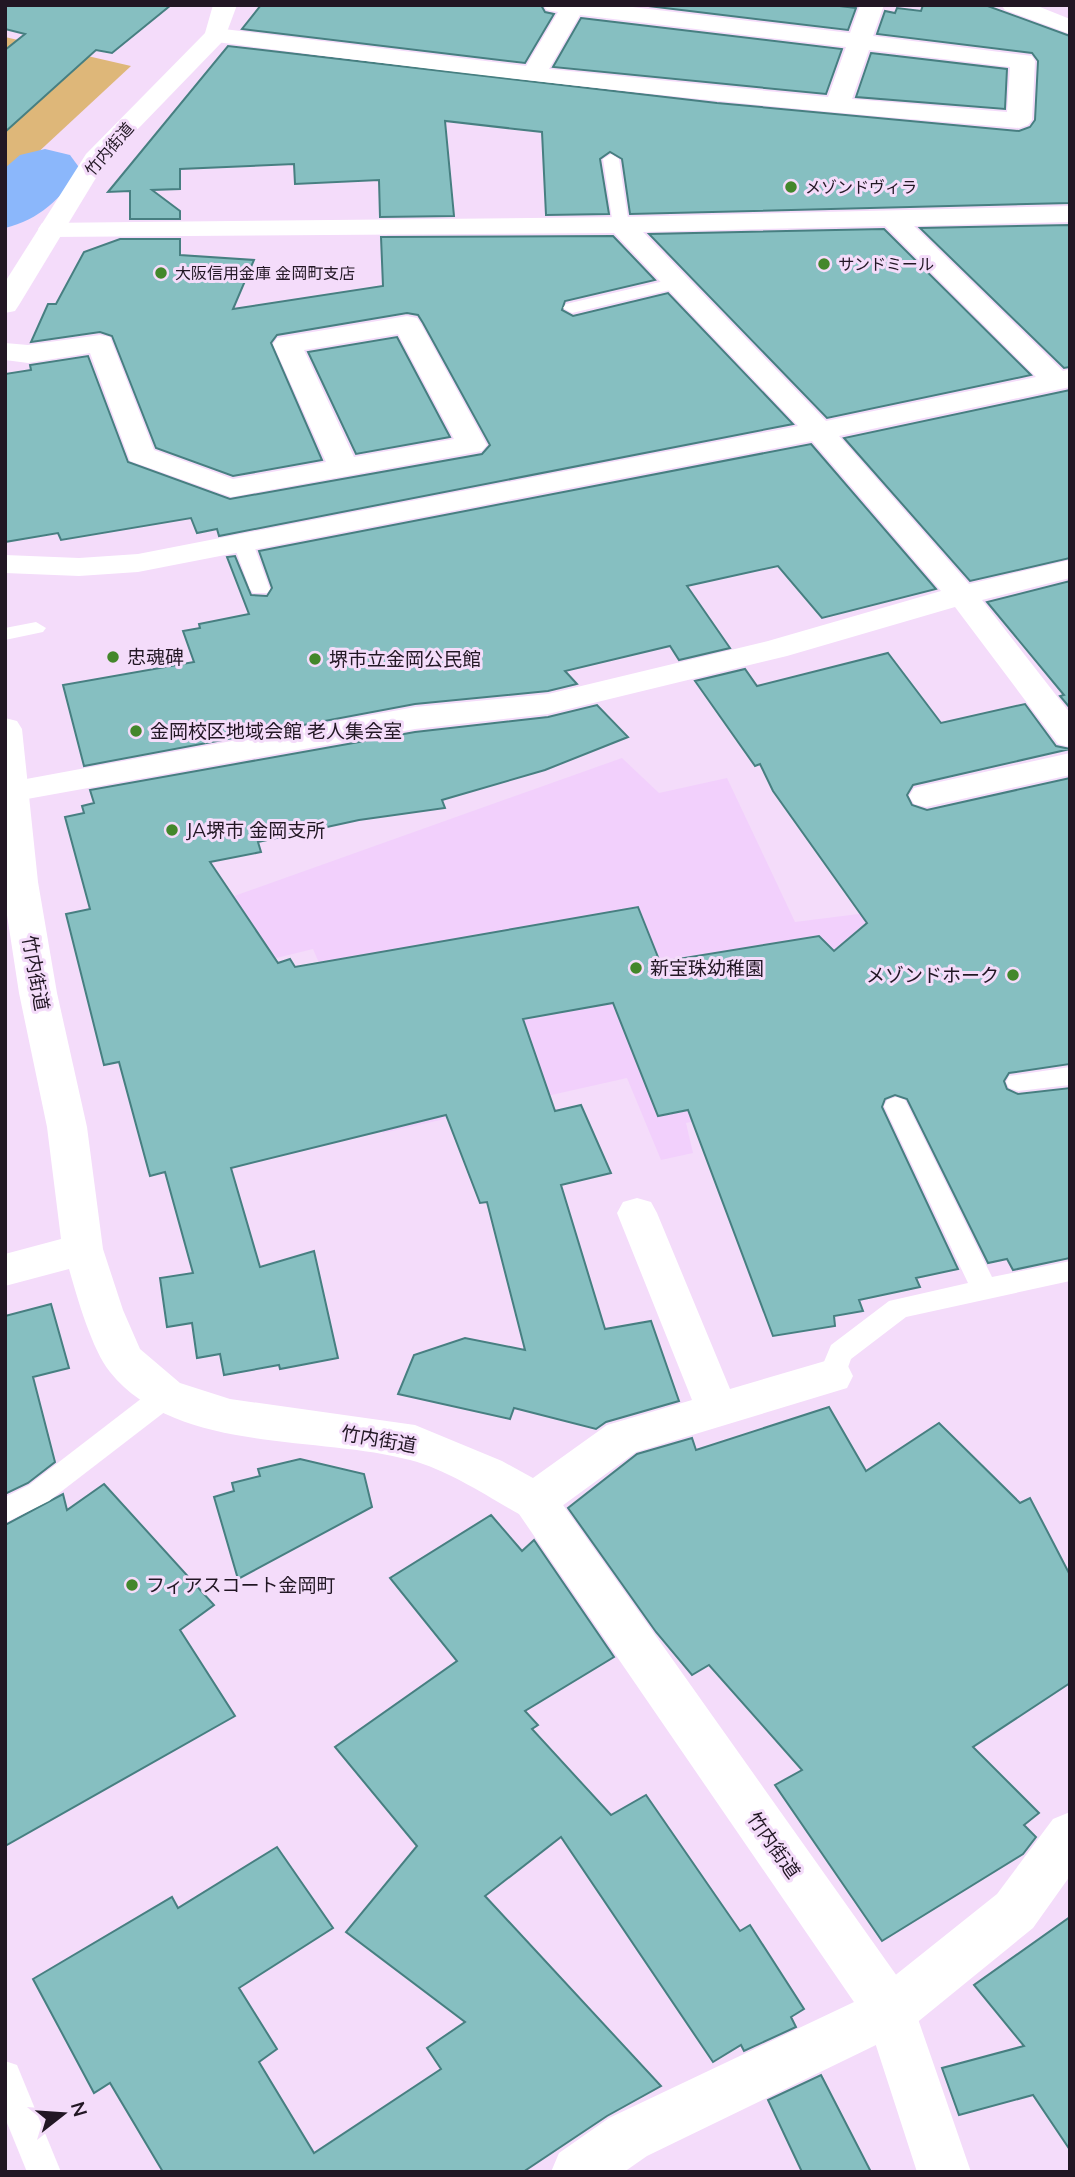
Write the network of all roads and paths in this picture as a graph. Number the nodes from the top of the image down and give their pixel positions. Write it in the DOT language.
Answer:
graph roads {
  1 [pos="872,5"];
  2 [pos="1013,5"];
  3 [pos="230,7"];
  4 [pos="563,7"];
  5 [pos="1070,27"];
  6 [pos="216,35"];
  7 [pos="861,42"];
  8 [pos="532,76"];
  9 [pos="837,107"];
  10 [pos="611,159"];
  11 [pos="1070,214"];
  12 [pos="892,219"];
  13 [pos="621,225"];
  14 [pos="51,229"];
  15 [pos="677,283"];
  16 [pos="5,305"];
  17 [pos="572,308"];
  18 [pos="5,351"];
  19 [pos="1063,379"];
  20 [pos="819,431"];
  21 [pos="344,468"];
  22 [pos="243,543"];
  23 [pos="5,564"];
  24 [pos="1070,569"];
  25 [pos="260,589"];
  26 [pos="962,595"];
  27 [pos="36,628"];
  28 [pos="5,634"];
  29 [pos="5,729"];
  30 [pos="1070,736"];
  31 [pos="1070,764"];
  32 [pos="10,793"];
  33 [pos="926,796"];
  34 [pos="1070,1076"];
  35 [pos="1018,1082"];
  36 [pos="896,1106"];
  37 [pos="637,1213"];
  38 [pos="83,1249"];
  39 [pos="5,1270"];
  40 [pos="1070,1271"];
  41 [pos="985,1290"];
  42 [pos="832,1376"];
  43 [pos="165,1396"];
  44 [pos="718,1411"];
  45 [pos="535,1501"];
  46 [pos="5,1511"];
  47 [pos="1070,1835"];
  48 [pos="891,2011"];
  49 [pos="5,2077"];
  50 [pos="44,2172"];
  51 [pos="578,2172"];
  52 [pos="944,2172"];
  1 -- 7 [label="street"];
  2 -- 5 [label="street"];
  3 -- 6 [label="street, 竹内街道"];
  4 -- 7 [label="street"];
  4 -- 8 [label="street"];
  6 -- 8 [label="street"];
  6 -- 14 [label="street, 竹内街道"];
  7 -- 9 [label="street"];
  7 -- 9 [label="street"];
  8 -- 9 [label="street"];
  10 -- 13 [label="lane"];
  11 -- 12 [label="street"];
  12 -- 13 [label="street"];
  12 -- 19 [label="street"];
  13 -- 14 [label="street"];
  13 -- 15 [label="street"];
  14 -- 16 [label="street, 竹内街道"];
  15 -- 17 [label="lane"];
  15 -- 20 [label="street"];
  18 -- 21 [label="street"];
  19 -- 20 [label="street"];
  20 -- 22 [label="street"];
  20 -- 26 [label="street"];
  21 -- 21 [label="street"];
  22 -- 23 [label="street"];
  22 -- 25 [label="lane"];
  24 -- 26 [label="street"];
  26 -- 30 [label="street"];
  26 -- 32 [label="street"];
  27 -- 28 [label="lane"];
  29 -- 32 [label="street, 竹内街道"];
  31 -- 33 [label="street"];
  32 -- 38 [label="street, 竹内街道"];
  34 -- 35 [label="lane"];
  36 -- 41 [label="lane"];
  37 -- 44 [label="street"];
  38 -- 39 [label="street"];
  38 -- 43 [label="street, 竹内街道"];
  40 -- 41 [label="lane"];
  41 -- 42 [label="lane"];
  42 -- 44 [label="street"];
  43 -- 45 [label="street, 竹内街道"];
  43 -- 46 [label="lane"];
  44 -- 45 [label="street"];
  45 -- 48 [label="street, 竹内街道"];
  47 -- 48 [label="street"];
  48 -- 51 [label="street"];
  48 -- 52 [label="street, 竹内街道"];
  49 -- 50 [label="lane"];
}
